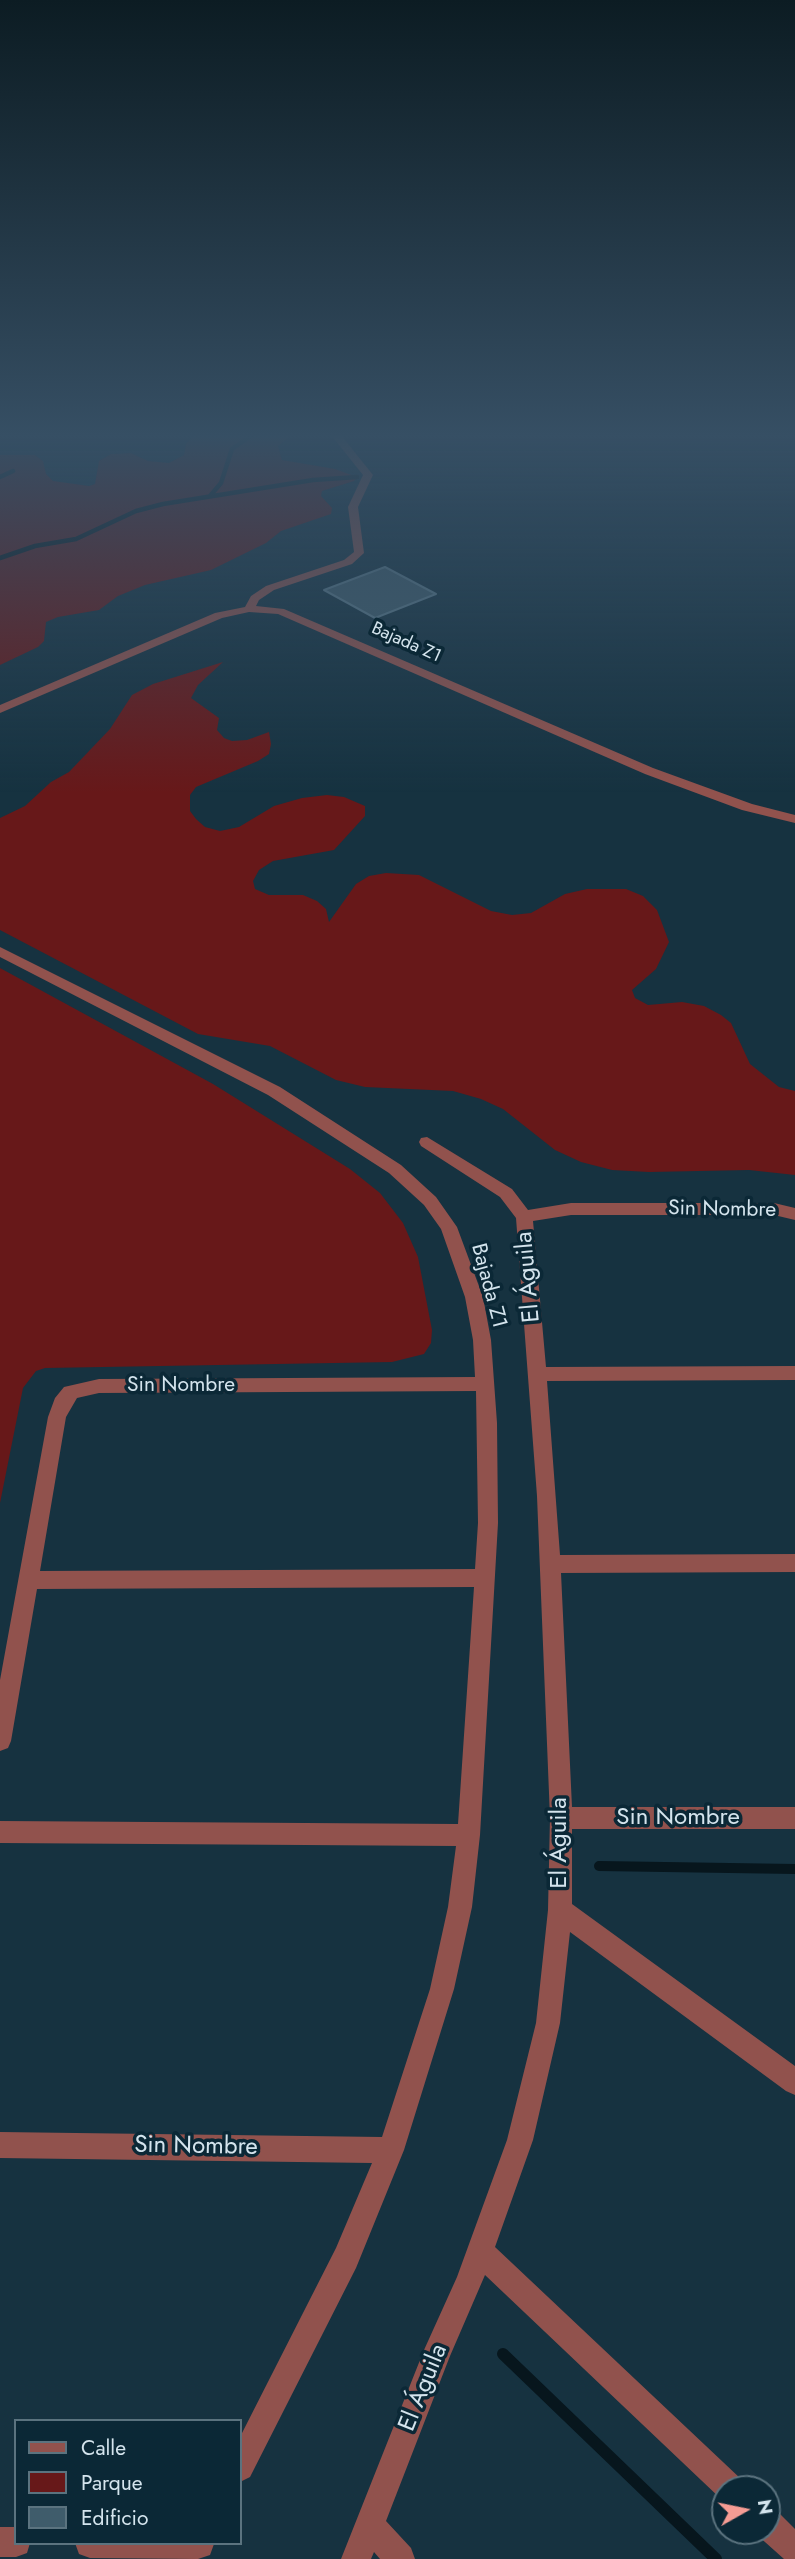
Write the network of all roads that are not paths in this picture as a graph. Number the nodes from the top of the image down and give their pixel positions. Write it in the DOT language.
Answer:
graph roads {
  1 [pos="358,554"];
  2 [pos="249,609"];
  3 [pos="0,709"];
  4 [pos="795,819"];
  5 [pos="0,951"];
  6 [pos="427,1142"];
  7 [pos="795,1214"];
  8 [pos="524,1217"];
  9 [pos="795,1373"];
  10 [pos="537,1374"];
  11 [pos="486,1384"];
  12 [pos="795,1563"];
  13 [pos="550,1564"];
  14 [pos="484,1578"];
  15 [pos="28,1580"];
  16 [pos="0,1741"];
  17 [pos="561,1818"];
  18 [pos="795,1818"];
  19 [pos="0,1832"];
  20 [pos="469,1835"];
  21 [pos="560,1910"];
  22 [pos="795,2082"];
  23 [pos="0,2145"];
  24 [pos="391,2150"];
  25 [pos="480,2252"];
  26 [pos="242,2463"];
  27 [pos="716,2475"];
  28 [pos="369,2525"];
  29 [pos="781,2536"];
  30 [pos="126,2545"];
  31 [pos="197,2549"];
  32 [pos="795,2549"];
  33 [pos="356,2559"];
  34 [pos="400,2559"];
  1 -- 2 [label="street"];
  2 -- 3 [label="street, Bajada Z1"];
  2 -- 4 [label="street, Bajada Z1"];
  5 -- 11 [label="street, Bajada Z1"];
  6 -- 8 [label="street, El Águila"];
  7 -- 8 [label="street, Sin Nombre"];
  8 -- 10 [label="street, El Águila"];
  9 -- 10 [label="street"];
  10 -- 13 [label="street, El Águila"];
  11 -- 14 [label="street"];
  11 -- 15 [label="street, Sin Nombre"];
  12 -- 13 [label="street"];
  13 -- 17 [label="street, El Águila"];
  14 -- 15 [label="street"];
  14 -- 20 [label="street"];
  15 -- 16 [label="street, Sin Nombre"];
  17 -- 18 [label="street, Sin Nombre"];
  17 -- 21 [label="street, El Águila"];
  19 -- 20 [label="street"];
  20 -- 24 [label="street"];
  21 -- 22 [label="street"];
  21 -- 25 [label="street, El Águila"];
  23 -- 24 [label="street, Sin Nombre"];
  24 -- 26 [label="street"];
  25 -- 27 [label="street"];
  25 -- 28 [label="street, El Águila"];
  28 -- 33 [label="street, El Águila"];
  28 -- 34 [label="street"];
  29 -- 32 [label="street"];
  30 -- 31 [label="street"];
}
